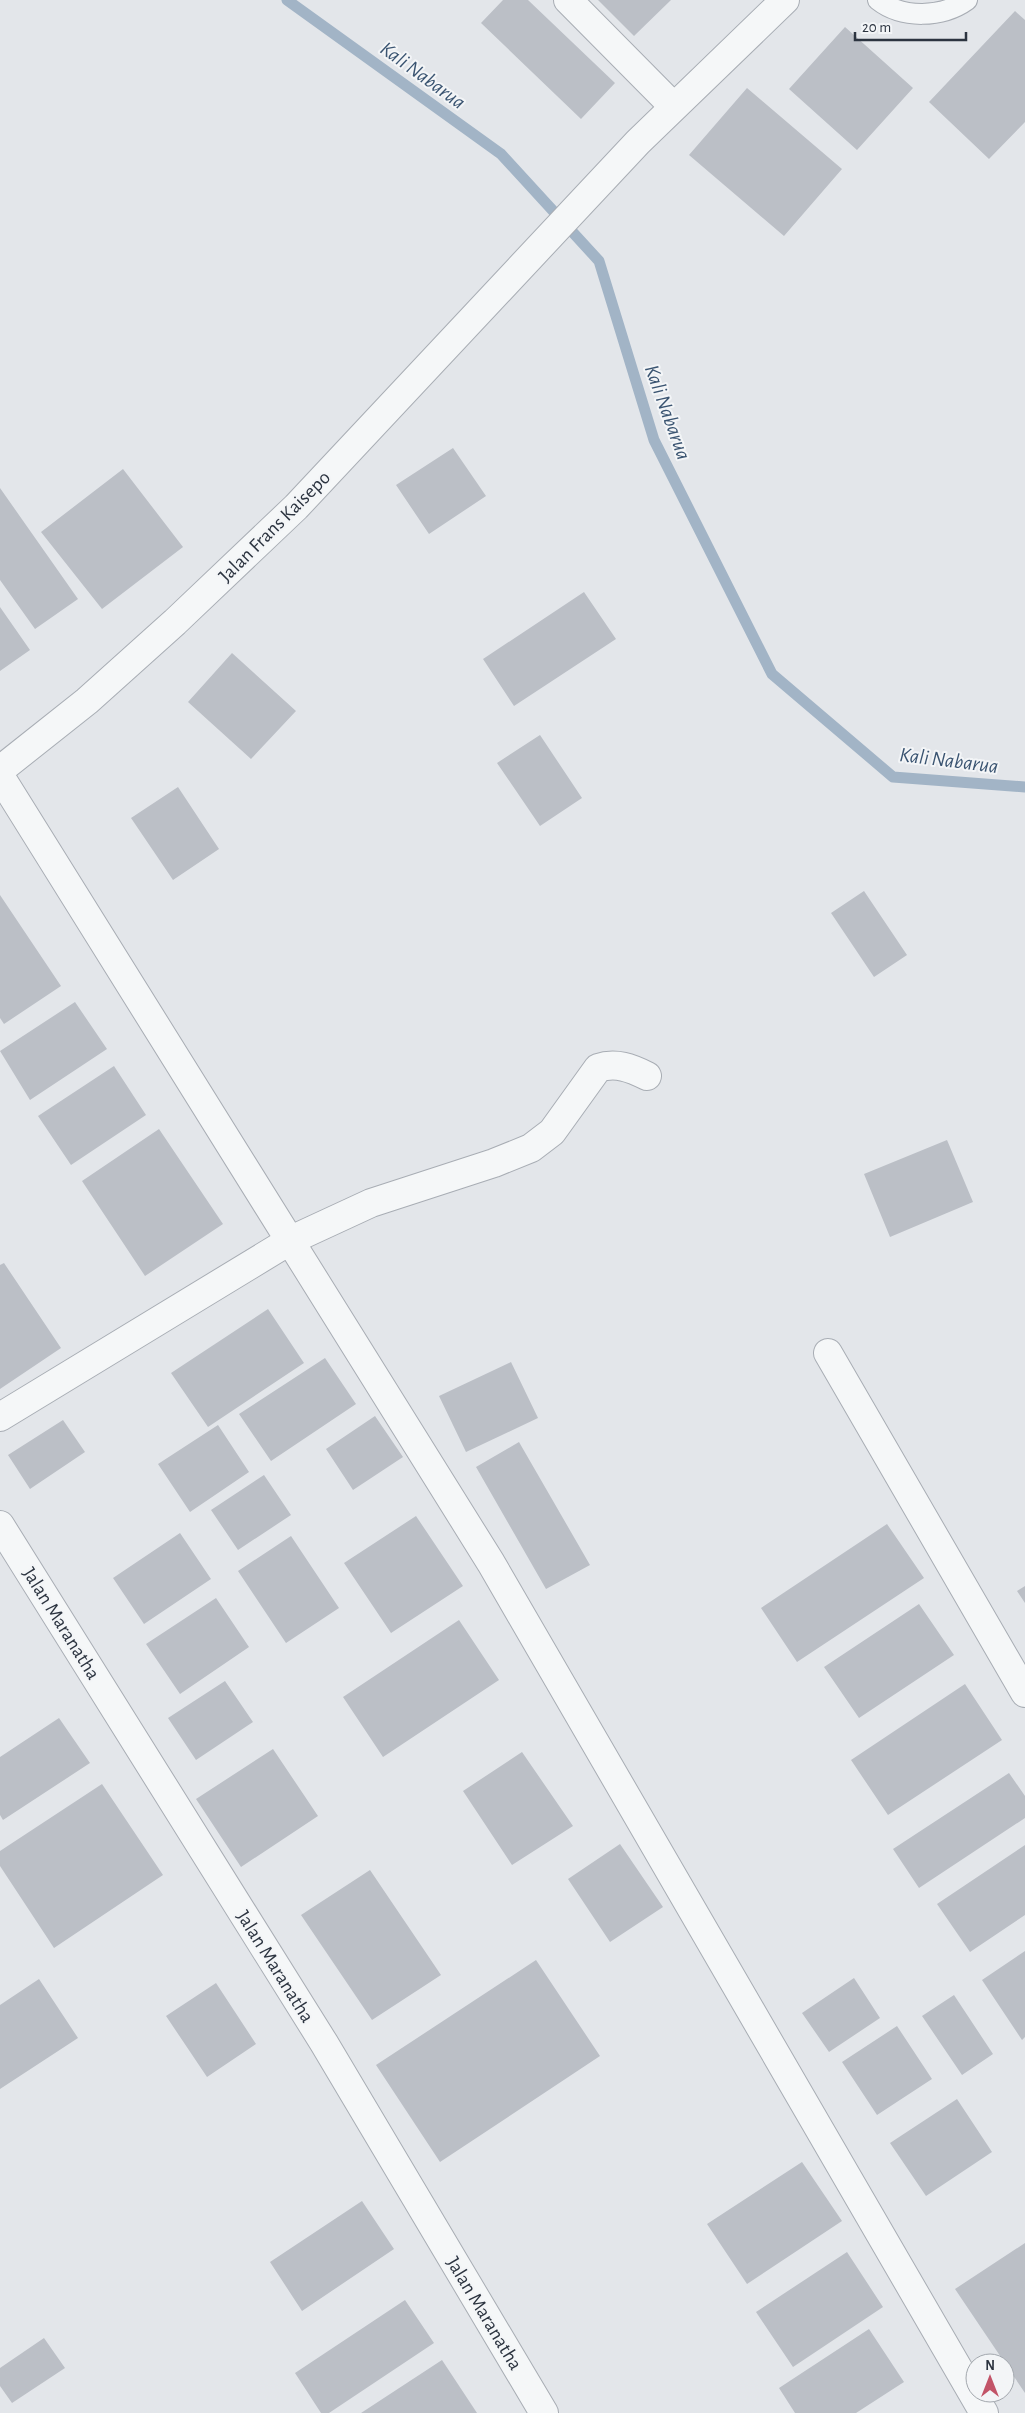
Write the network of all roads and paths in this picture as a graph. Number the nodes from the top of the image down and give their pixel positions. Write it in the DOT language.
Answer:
graph roads {
  1 [pos="568,0"];
  2 [pos="785,0"];
  3 [pos="878,0"];
  4 [pos="967,0"];
  5 [pos="673,106"];
  6 [pos="0,770"];
  7 [pos="0,776"];
  8 [pos="647,1076"];
  9 [pos="292,1240"];
  10 [pos="828,1353"];
  11 [pos="0,1417"];
  12 [pos="0,1524"];
  13 [pos="1025,1693"];
  14 [pos="544,2413"];
  15 [pos="984,2413"];
  1 -- 5 [label="street"];
  2 -- 5 [label="street, Jalan Frans Kaisepo"];
  3 -- 4 [label="lane"];
  5 -- 6 [label="street, Jalan Frans Kaisepo"];
  7 -- 9 [label="street"];
  8 -- 9 [label="street"];
  9 -- 11 [label="street"];
  9 -- 15 [label="street"];
  10 -- 13 [label="street"];
  12 -- 14 [label="street, Jalan Maranatha"];
}
